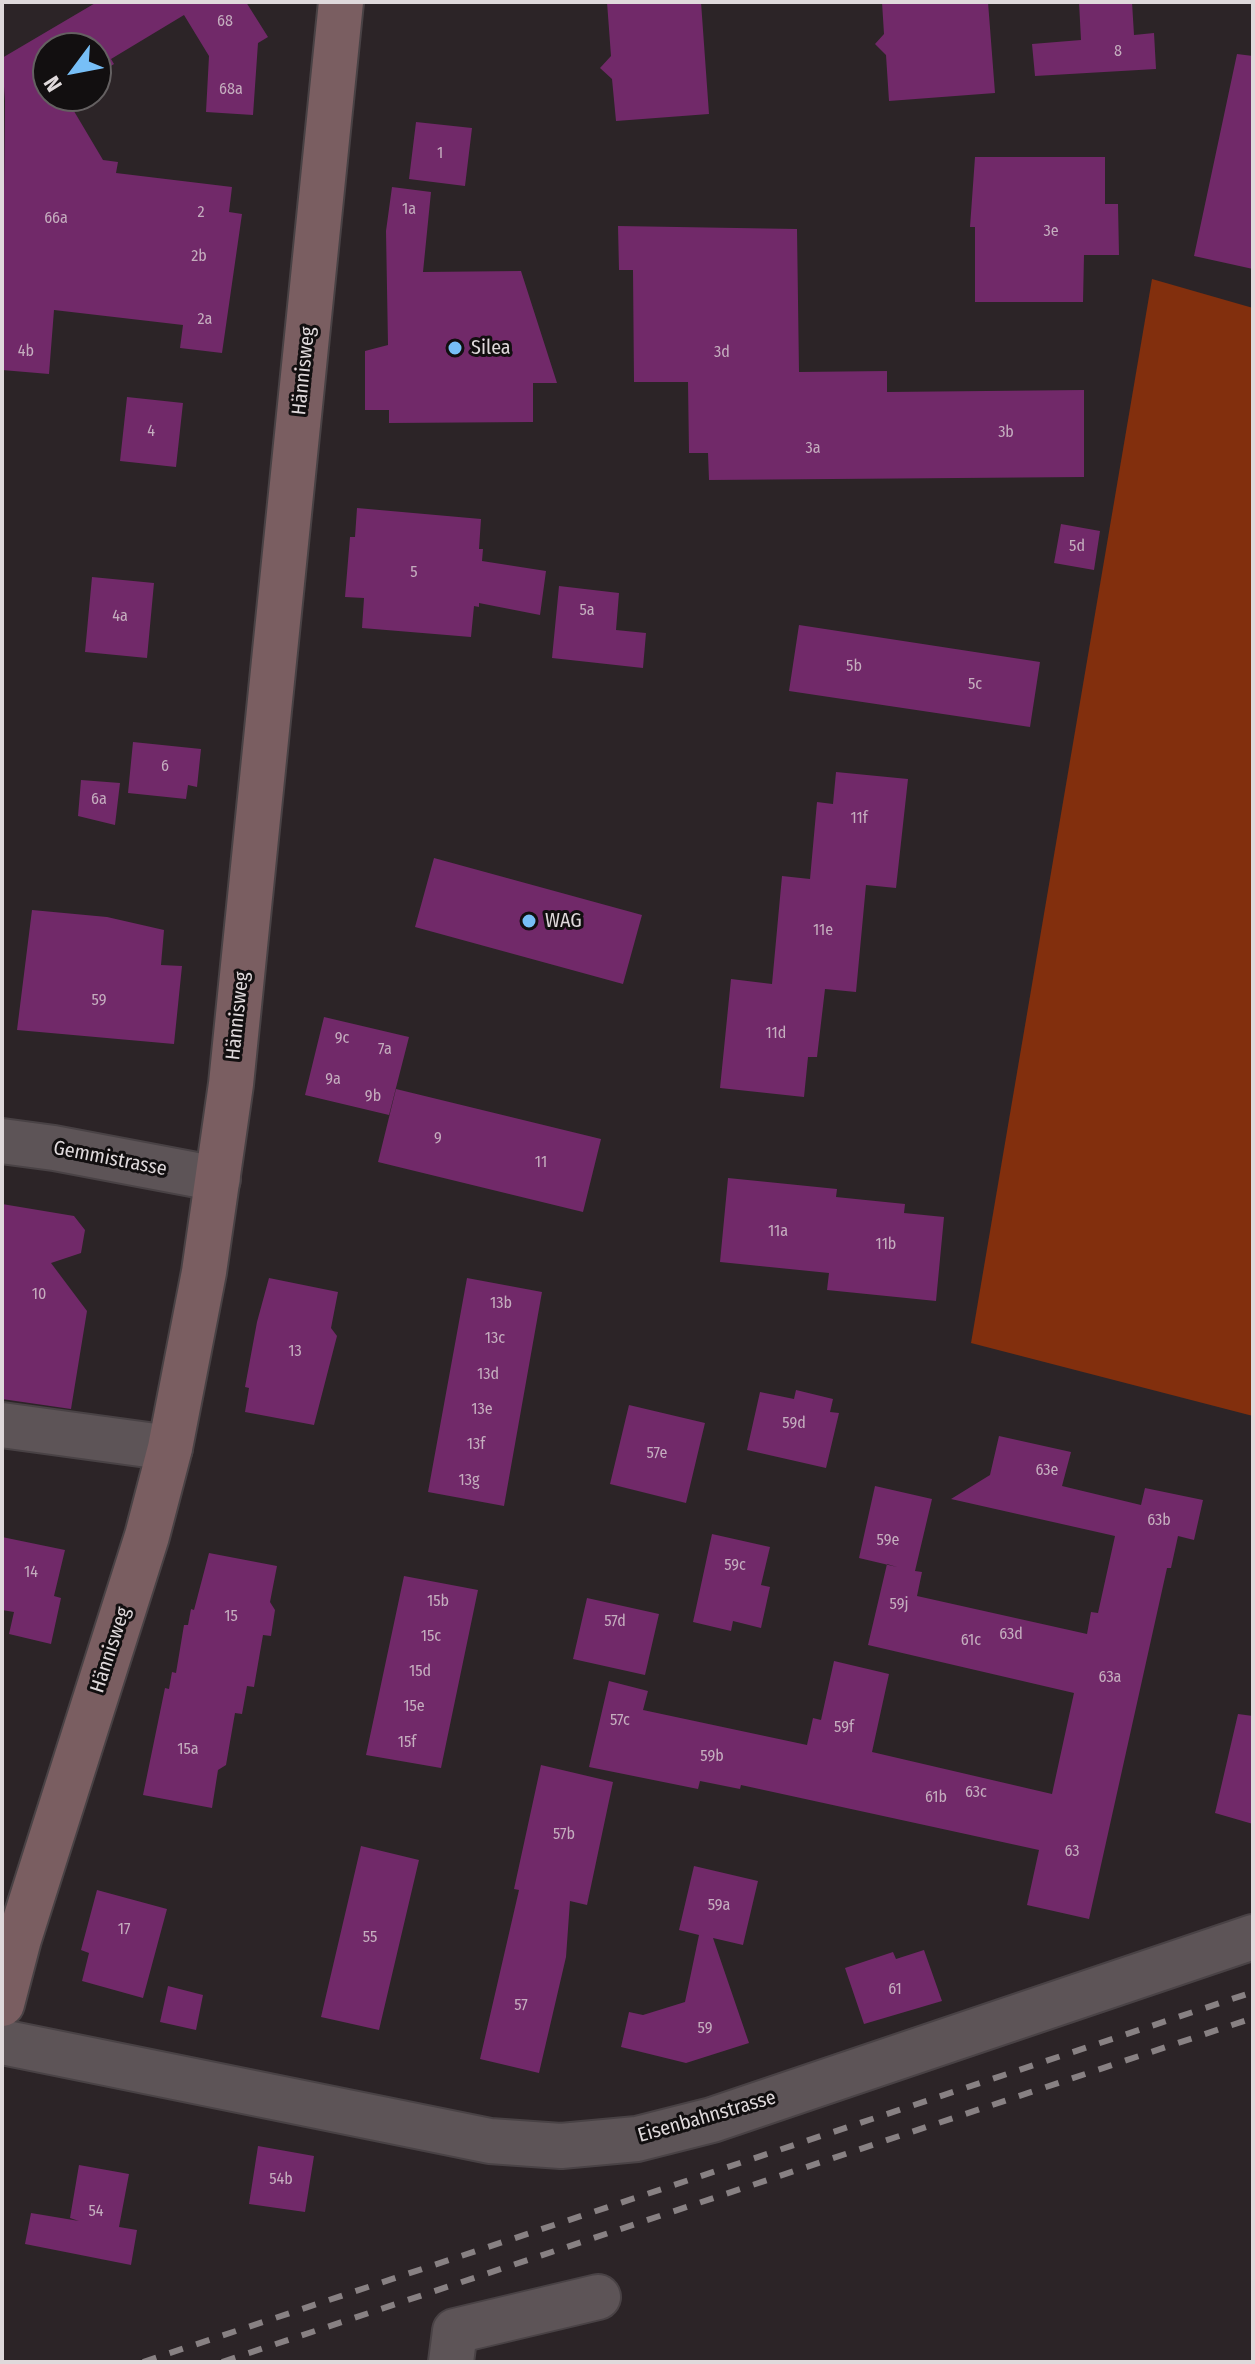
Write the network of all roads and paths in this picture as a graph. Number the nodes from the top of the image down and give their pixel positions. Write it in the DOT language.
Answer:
graph roads {
  1 [pos="341,2"];
  2 [pos="2,1141"];
  3 [pos="218,1179"];
  4 [pos="2,1425"];
  5 [pos="170,1448"];
  6 [pos="1253,1937"];
  7 [pos="2,2004"];
  8 [pos="2,2042"];
  9 [pos="598,2297"];
  10 [pos="451,2362"];
  1 -- 3 [label="street, Hännisweg"];
  2 -- 3 [label="street, Gemmistrasse"];
  3 -- 5 [label="street, Hännisweg"];
  4 -- 5 [label="street"];
  5 -- 7 [label="street, Hännisweg"];
  6 -- 8 [label="street, Eisenbahnstrasse"];
  9 -- 10 [label="street"];
}
